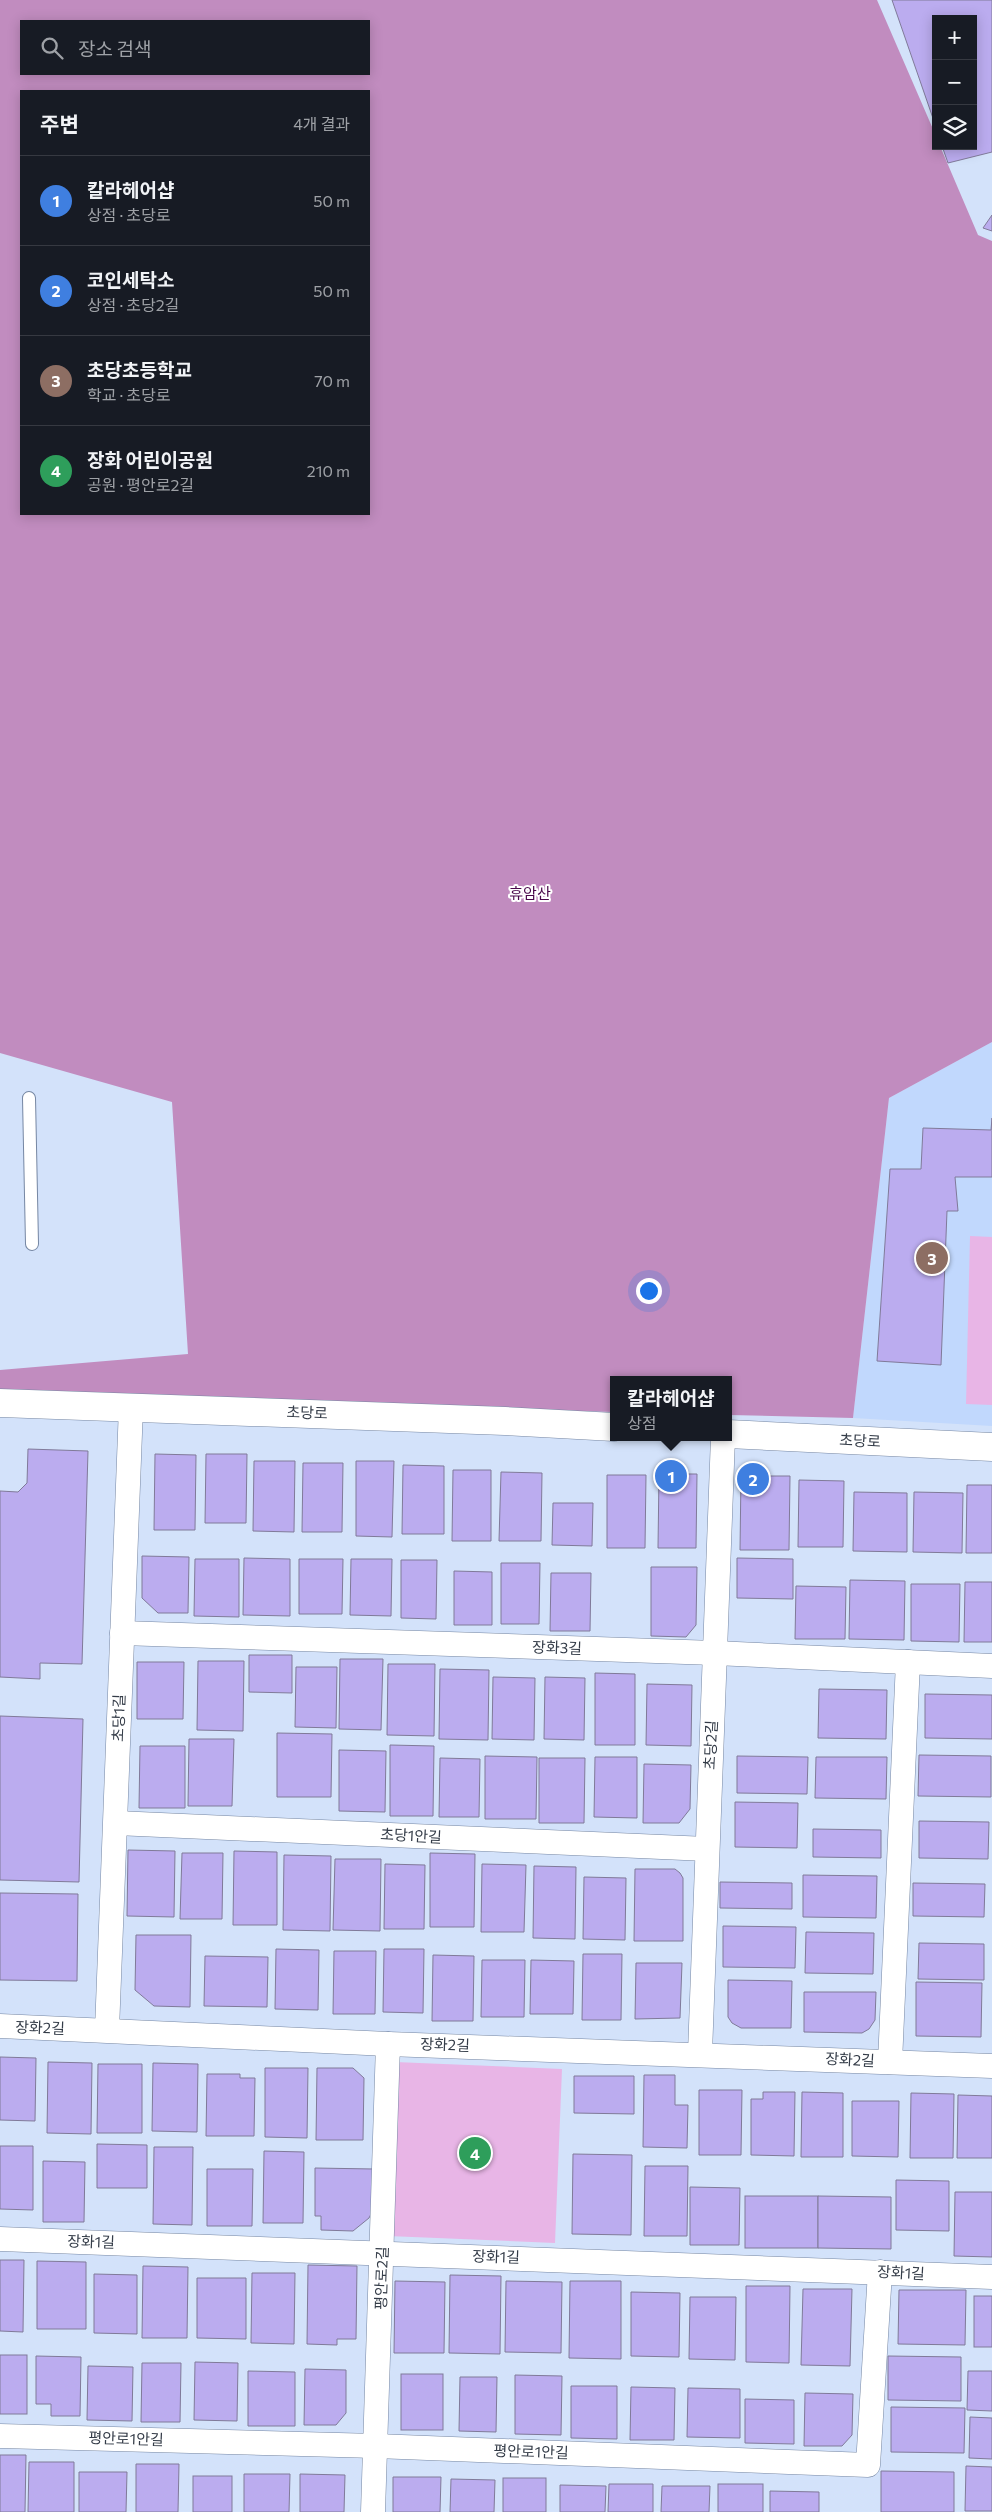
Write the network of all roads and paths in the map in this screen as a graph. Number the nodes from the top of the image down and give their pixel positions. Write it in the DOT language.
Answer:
graph roads {
  1 [pos="29,1098"];
  2 [pos="32,1244"];
  3 [pos="0,1403"];
  4 [pos="131,1407"];
  5 [pos="610,1427"];
  6 [pos="732,1434"];
  7 [pos="724,1441"];
  8 [pos="992,1447"];
  9 [pos="122,1633"];
  10 [pos="716,1653"];
  11 [pos="908,1662"];
  12 [pos="992,1666"];
  13 [pos="116,1822"];
  14 [pos="707,1849"];
  15 [pos="0,2026"];
  16 [pos="107,2030"];
  17 [pos="388,2044"];
  18 [pos="700,2053"];
  19 [pos="890,2062"];
  20 [pos="992,2066"];
  21 [pos="0,2239"];
  22 [pos="383,2252"];
  23 [pos="880,2272"];
  24 [pos="992,2277"];
  25 [pos="0,2436"];
  26 [pos="376,2446"];
  27 [pos="373,2512"];
  1 -- 2 [label="lane"];
  3 -- 4 [label="street, 초당로"];
  4 -- 5 [label="street, 초당로"];
  4 -- 9 [label="street, 초당1길"];
  6 -- 8 [label="street, 초당로"];
  7 -- 10 [label="street, 초당2길"];
  9 -- 10 [label="street, 장화3길"];
  9 -- 13 [label="street, 초당1길"];
  10 -- 11 [label="street, 장화3길"];
  10 -- 14 [label="street, 초당2길"];
  11 -- 12 [label="street, 장화3길"];
  11 -- 19 [label="street, 장화2길"];
  13 -- 14 [label="street, 초당1안길"];
  13 -- 16 [label="street, 초당1길"];
  14 -- 18 [label="street, 초당2길"];
  15 -- 16 [label="street, 장화2길"];
  16 -- 17 [label="street, 장화2길"];
  17 -- 18 [label="street, 장화2길"];
  17 -- 22 [label="street, 평안로2길"];
  18 -- 19 [label="street, 장화2길"];
  19 -- 20 [label="street, 장화2길"];
  21 -- 22 [label="street, 장화1길"];
  22 -- 23 [label="street, 장화1길"];
  22 -- 26 [label="street, 평안로2길"];
  23 -- 24 [label="street, 장화1길"];
  23 -- 26 [label="street, 평안로1안길"];
  25 -- 26 [label="street, 평안로1안길"];
  26 -- 27 [label="street, 평안로2길"];
}
